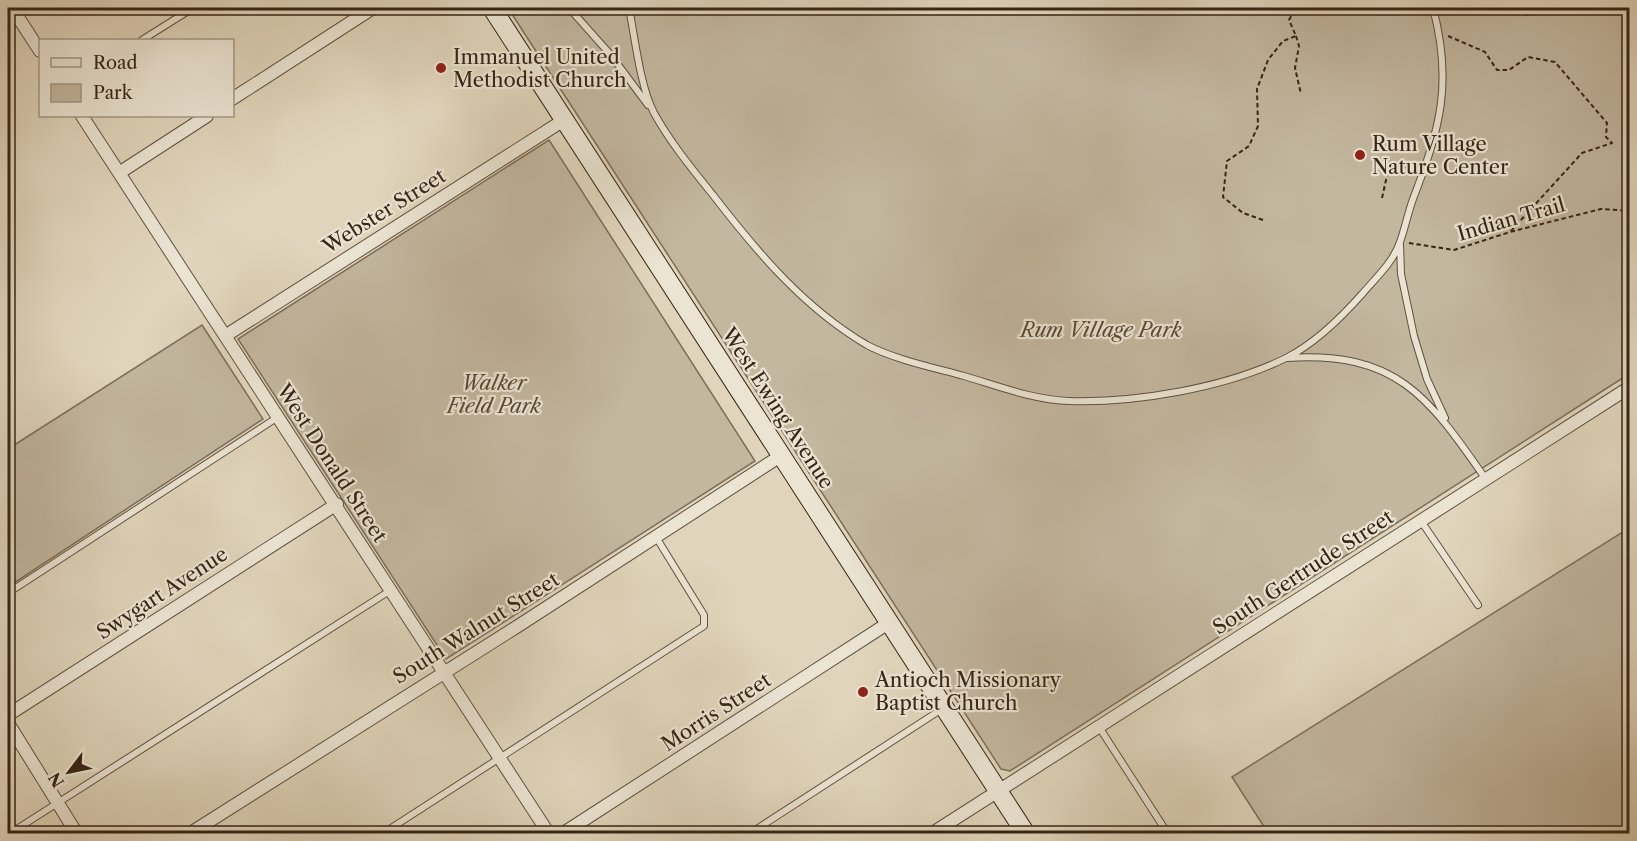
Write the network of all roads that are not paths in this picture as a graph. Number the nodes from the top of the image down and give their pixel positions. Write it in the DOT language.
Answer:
graph roads {
  1 [pos="12,8"];
  2 [pos="193,8"];
  3 [pos="370,8"];
  4 [pos="492,8"];
  5 [pos="569,8"];
  6 [pos="629,8"];
  7 [pos="1433,8"];
  8 [pos="144,39"];
  9 [pos="39,49"];
  10 [pos="234,98"];
  11 [pos="653,111"];
  12 [pos="83,117"];
  13 [pos="205,117"];
  14 [pos="564,120"];
  15 [pos="119,173"];
  16 [pos="1400,243"];
  17 [pos="225,336"];
  18 [pos="1287,358"];
  19 [pos="1629,387"];
  20 [pos="278,417"];
  21 [pos="1450,427"];
  22 [pos="782,455"];
  23 [pos="1485,478"];
  24 [pos="336,504"];
  25 [pos="1420,519"];
  26 [pos="656,537"];
  27 [pos="391,590"];
  28 [pos="8,593"];
  29 [pos="1478,605"];
  30 [pos="890,622"];
  31 [pos="444,672"];
  32 [pos="945,707"];
  33 [pos="8,715"];
  34 [pos="8,723"];
  35 [pos="1099,726"];
  36 [pos="500,757"];
  37 [pos="998,790"];
  38 [pos="57,802"];
  39 [pos="9,834"];
  40 [pos="77,834"];
  41 [pos="189,834"];
  42 [pos="382,834"];
  43 [pos="549,834"];
  44 [pos="562,834"];
  45 [pos="749,834"];
  46 [pos="931,834"];
  47 [pos="1026,834"];
  48 [pos="1168,834"];
  1 -- 9 [label="street"];
  2 -- 8 [label="lane"];
  3 -- 10 [label="street"];
  4 -- 14 [label="street, West Ewing Avenue"];
  5 -- 11 [label="lane"];
  6 -- 11 [label="lane"];
  7 -- 16 [label="lane"];
  11 -- 18 [label="lane"];
  12 -- 15 [label="street, West Donald Street"];
  13 -- 15 [label="street"];
  14 -- 17 [label="street, Webster Street"];
  14 -- 22 [label="street, West Ewing Avenue"];
  15 -- 17 [label="street, West Donald Street"];
  16 -- 18 [label="lane"];
  16 -- 21 [label="lane"];
  17 -- 20 [label="street, West Donald Street"];
  18 -- 21 [label="lane"];
  19 -- 23 [label="street, South Gertrude Street"];
  20 -- 24 [label="street, West Donald Street"];
  20 -- 28 [label="lane"];
  21 -- 23 [label="lane"];
  22 -- 26 [label="street, South Walnut Street"];
  22 -- 30 [label="street, West Ewing Avenue"];
  23 -- 25 [label="street, South Gertrude Street"];
  24 -- 27 [label="street, West Donald Street"];
  24 -- 33 [label="street, Swygart Avenue"];
  25 -- 29 [label="lane"];
  25 -- 35 [label="street, South Gertrude Street"];
  26 -- 31 [label="street, South Walnut Street"];
  26 -- 36 [label="lane"];
  27 -- 31 [label="street, West Donald Street"];
  27 -- 38 [label="lane"];
  30 -- 32 [label="street, West Ewing Avenue"];
  30 -- 44 [label="street, Morris Street"];
  31 -- 36 [label="street, West Donald Street"];
  31 -- 41 [label="street, South Walnut Street"];
  32 -- 37 [label="street, West Ewing Avenue"];
  32 -- 45 [label="lane"];
  34 -- 38 [label="street"];
  35 -- 37 [label="street, South Gertrude Street"];
  35 -- 48 [label="lane"];
  36 -- 42 [label="lane"];
  36 -- 43 [label="street, West Donald Street"];
  37 -- 46 [label="street, South Gertrude Street"];
  37 -- 47 [label="street, West Ewing Avenue"];
  38 -- 39 [label="lane"];
  38 -- 40 [label="street"];
}
